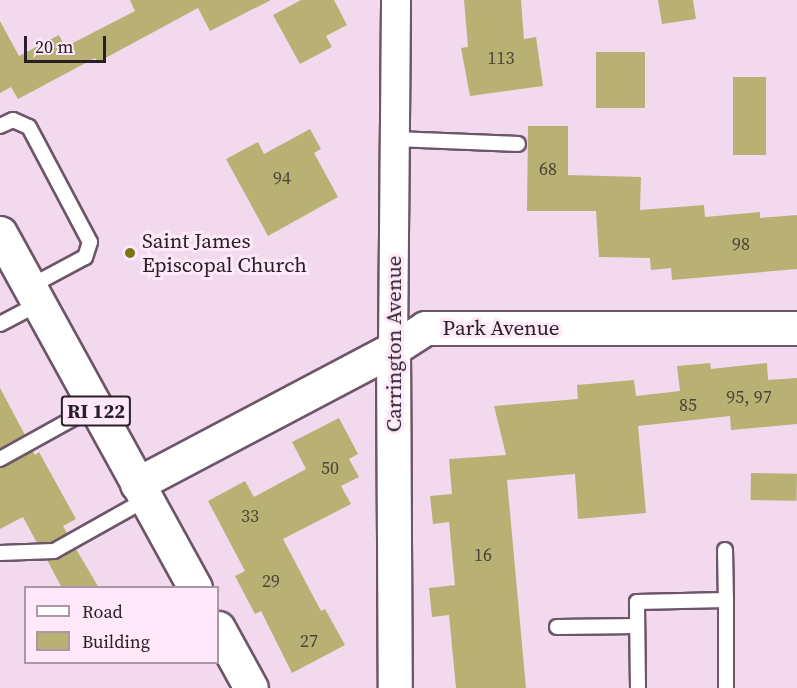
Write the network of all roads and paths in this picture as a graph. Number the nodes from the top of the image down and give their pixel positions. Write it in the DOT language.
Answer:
graph roads {
  1 [pos="396,0"];
  2 [pos="0,126"];
  3 [pos="396,140"];
  4 [pos="518,144"];
  5 [pos="0,233"];
  6 [pos="33,296"];
  7 [pos="0,324"];
  8 [pos="797,327"];
  9 [pos="393,349"];
  10 [pos="94,407"];
  11 [pos="0,459"];
  12 [pos="141,492"];
  13 [pos="725,550"];
  14 [pos="0,553"];
  15 [pos="194,586"];
  16 [pos="726,600"];
  17 [pos="637,626"];
  18 [pos="557,627"];
  19 [pos="219,630"];
  20 [pos="251,688"];
  21 [pos="395,688"];
  22 [pos="638,688"];
  23 [pos="726,688"];
  1 -- 3 [label="street, Carrington Avenue"];
  2 -- 6 [label="lane"];
  3 -- 4 [label="lane"];
  3 -- 9 [label="street, Carrington Avenue"];
  5 -- 6 [label="main road, RI 122"];
  6 -- 7 [label="lane"];
  6 -- 10 [label="main road, RI 122"];
  8 -- 9 [label="main road, Park Avenue"];
  9 -- 12 [label="main road, Park Avenue"];
  9 -- 21 [label="main road, Carrington Avenue"];
  10 -- 11 [label="lane"];
  10 -- 12 [label="main road, RI 122"];
  12 -- 14 [label="lane"];
  12 -- 15 [label="main road, RI 122"];
  13 -- 16 [label="lane"];
  16 -- 17 [label="lane"];
  16 -- 23 [label="lane"];
  17 -- 18 [label="lane"];
  17 -- 22 [label="lane"];
  19 -- 20 [label="main road"];
}
